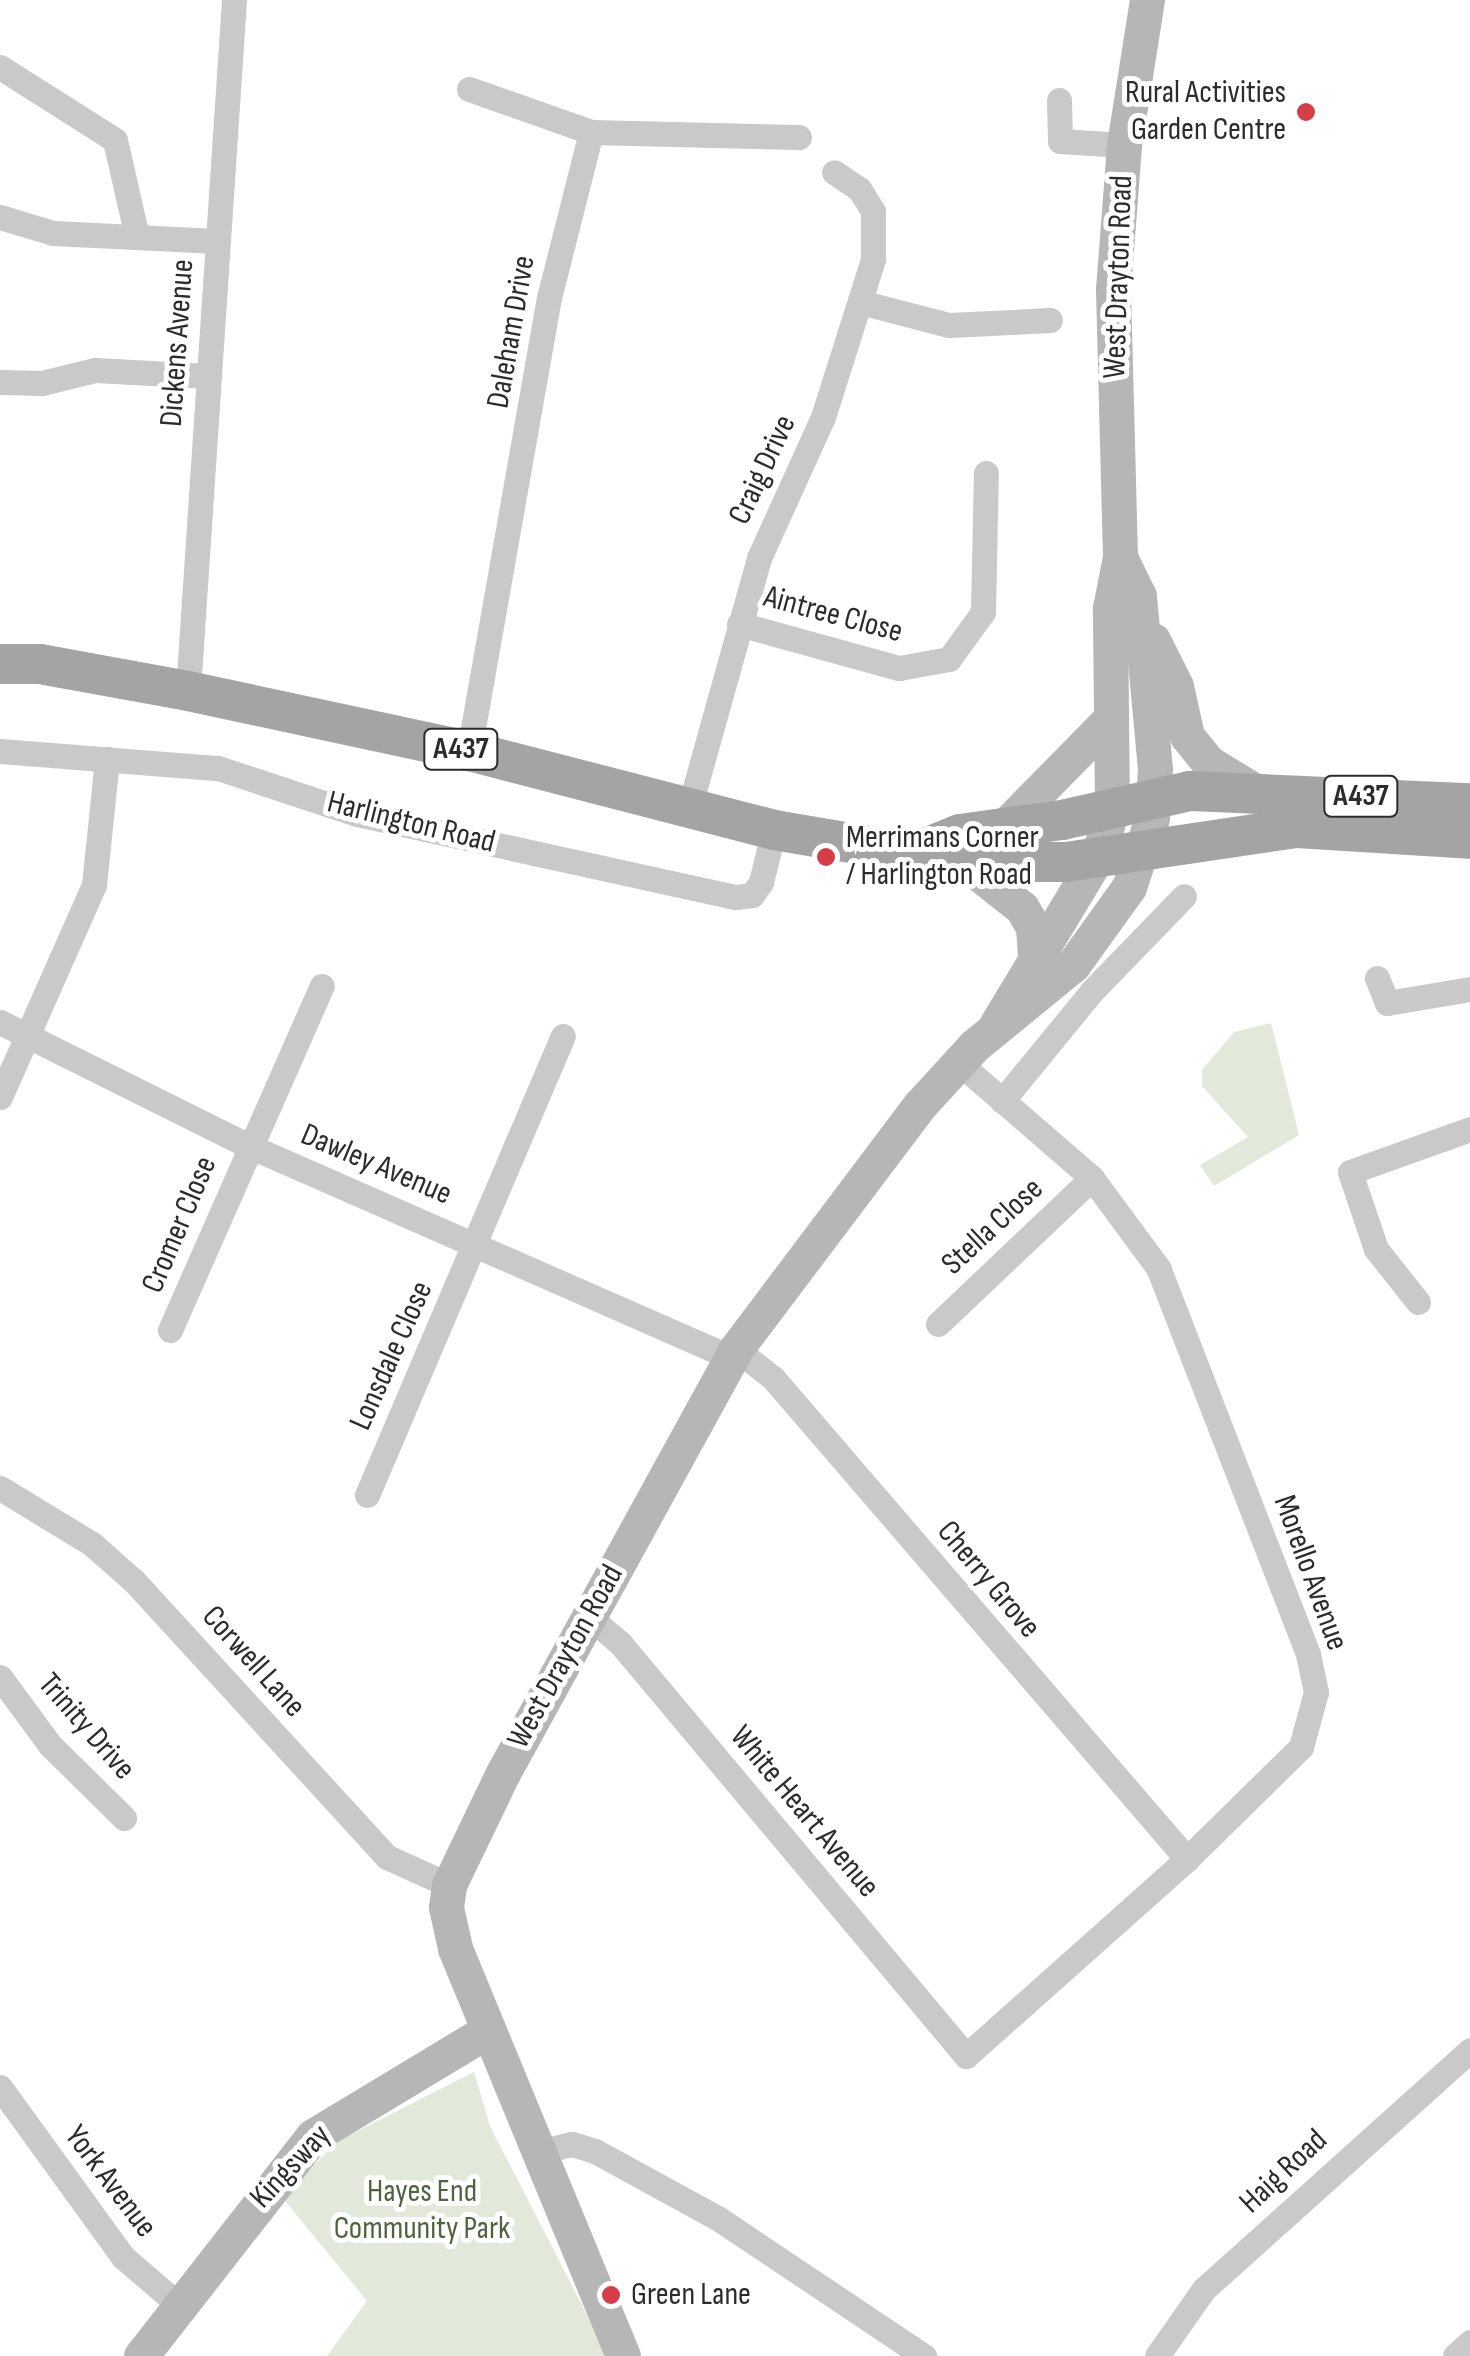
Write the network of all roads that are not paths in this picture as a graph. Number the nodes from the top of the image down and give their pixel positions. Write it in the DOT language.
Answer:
graph roads {
  1 [pos="234,0"];
  2 [pos="1147,0"];
  3 [pos="0,67"];
  4 [pos="469,89"];
  5 [pos="1058,100"];
  6 [pos="591,132"];
  7 [pos="799,137"];
  8 [pos="1124,145"];
  9 [pos="834,172"];
  10 [pos="0,217"];
  11 [pos="137,237"];
  12 [pos="217,241"];
  13 [pos="860,302"];
  14 [pos="1050,320"];
  15 [pos="208,376"];
  16 [pos="0,382"];
  17 [pos="986,473"];
  18 [pos="1120,557"];
  19 [pos="1143,622"];
  20 [pos="739,624"];
  21 [pos="0,664"];
  22 [pos="188,690"];
  23 [pos="1109,720"];
  24 [pos="469,751"];
  25 [pos="0,752"];
  26 [pos="107,759"];
  27 [pos="1252,790"];
  28 [pos="1155,798"];
  29 [pos="1470,803"];
  30 [pos="689,810"];
  31 [pos="1112,810"];
  32 [pos="774,830"];
  33 [pos="1001,830"];
  34 [pos="1470,840"];
  35 [pos="1145,847"];
  36 [pos="918,851"];
  37 [pos="1098,856"];
  38 [pos="964,862"];
  39 [pos="1184,896"];
  40 [pos="1035,958"];
  41 [pos="1377,978"];
  42 [pos="322,986"];
  43 [pos="1470,989"];
  44 [pos="0,1022"];
  45 [pos="993,1030"];
  46 [pos="30,1035"];
  47 [pos="563,1036"];
  48 [pos="958,1062"];
  49 [pos="0,1097"];
  50 [pos="1002,1101"];
  51 [pos="1470,1130"];
  52 [pos="250,1146"];
  53 [pos="1092,1178"];
  54 [pos="476,1244"];
  55 [pos="1418,1302"];
  56 [pos="938,1324"];
  57 [pos="170,1330"];
  58 [pos="733,1353"];
  59 [pos="0,1488"];
  60 [pos="367,1494"];
  61 [pos="588,1616"];
  62 [pos="0,1677"];
  63 [pos="124,1818"];
  64 [pos="1187,1859"];
  65 [pos="449,1885"];
  66 [pos="487,2030"];
  67 [pos="1470,2050"];
  68 [pos="966,2056"];
  69 [pos="0,2088"];
  70 [pos="535,2153"];
  71 [pos="179,2305"];
  72 [pos="1470,2342"];
  73 [pos="141,2356"];
  74 [pos="623,2356"];
  75 [pos="924,2356"];
  76 [pos="1157,2356"];
  77 [pos="1454,2356"];
  1 -- 12 [label="street, Dickens Avenue"];
  2 -- 8 [label="main road, West Drayton Road"];
  3 -- 11 [label="street"];
  4 -- 6 [label="street"];
  5 -- 8 [label="street"];
  6 -- 7 [label="street"];
  6 -- 24 [label="street, Daleham Drive"];
  8 -- 18 [label="main road, West Drayton Road"];
  9 -- 13 [label="street, Craig Drive"];
  10 -- 11 [label="street"];
  11 -- 12 [label="street"];
  12 -- 15 [label="street, Dickens Avenue"];
  13 -- 14 [label="street"];
  13 -- 20 [label="street, Craig Drive"];
  15 -- 16 [label="street"];
  15 -- 22 [label="street, Dickens Avenue"];
  17 -- 20 [label="street, Aintree Close"];
  18 -- 19 [label="main road, West Drayton Road"];
  18 -- 23 [label="main road, West Drayton Road"];
  19 -- 27 [label="main road, West Drayton Road"];
  19 -- 28 [label="main road, West Drayton Road"];
  20 -- 30 [label="street, Craig Drive"];
  21 -- 22 [label="main road, A437"];
  22 -- 24 [label="main road, A437"];
  23 -- 31 [label="main road, West Drayton Road"];
  23 -- 33 [label="main road"];
  24 -- 30 [label="main road, A437"];
  25 -- 26 [label="street, Harlington Road"];
  26 -- 32 [label="street, Harlington Road"];
  26 -- 46 [label="street"];
  27 -- 28 [label="main road, A437"];
  27 -- 29 [label="main road, A437"];
  28 -- 31 [label="main road, A437"];
  28 -- 35 [label="main road, West Drayton Road"];
  30 -- 32 [label="main road, A437"];
  31 -- 33 [label="main road, A437"];
  31 -- 37 [label="main road, West Drayton Road"];
  32 -- 36 [label="main road, A437"];
  33 -- 36 [label="main road, A437"];
  34 -- 35 [label="main road, A437"];
  35 -- 37 [label="main road, A437"];
  35 -- 45 [label="main road, West Drayton Road"];
  36 -- 38 [label="main road, A437"];
  37 -- 38 [label="main road, A437"];
  37 -- 40 [label="main road, West Drayton Road"];
  38 -- 40 [label="main road"];
  39 -- 50 [label="street"];
  40 -- 45 [label="main road, West Drayton Road"];
  41 -- 43 [label="street"];
  42 -- 52 [label="street, Cromer Close"];
  44 -- 46 [label="street, Dawley Avenue"];
  45 -- 48 [label="main road, West Drayton Road"];
  46 -- 49 [label="street"];
  46 -- 52 [label="street, Dawley Avenue"];
  47 -- 54 [label="street, Lonsdale Close"];
  48 -- 50 [label="street, Morello Avenue"];
  48 -- 58 [label="main road, West Drayton Road"];
  50 -- 53 [label="street, Morello Avenue"];
  51 -- 55 [label="street"];
  52 -- 54 [label="street, Dawley Avenue"];
  52 -- 57 [label="street, Cromer Close"];
  53 -- 56 [label="street, Stella Close"];
  53 -- 64 [label="street, Morello Avenue"];
  54 -- 58 [label="street, Dawley Avenue"];
  54 -- 60 [label="street, Lonsdale Close"];
  58 -- 61 [label="main road, West Drayton Road"];
  58 -- 64 [label="street, Cherry Grove"];
  59 -- 65 [label="street, Corwell Lane"];
  61 -- 65 [label="main road, West Drayton Road"];
  61 -- 68 [label="street, White Heart Avenue"];
  62 -- 63 [label="street, Trinity Drive"];
  64 -- 68 [label="street, Morello Avenue"];
  65 -- 66 [label="main road, West Drayton Road"];
  66 -- 70 [label="main road, West Drayton Road"];
  66 -- 71 [label="main road, Kingsway"];
  67 -- 76 [label="street, Haig Road"];
  69 -- 71 [label="street, York Avenue"];
  70 -- 74 [label="main road, West Drayton Road"];
  70 -- 75 [label="street"];
  71 -- 73 [label="main road, Kingsway"];
  72 -- 77 [label="street"];
}
